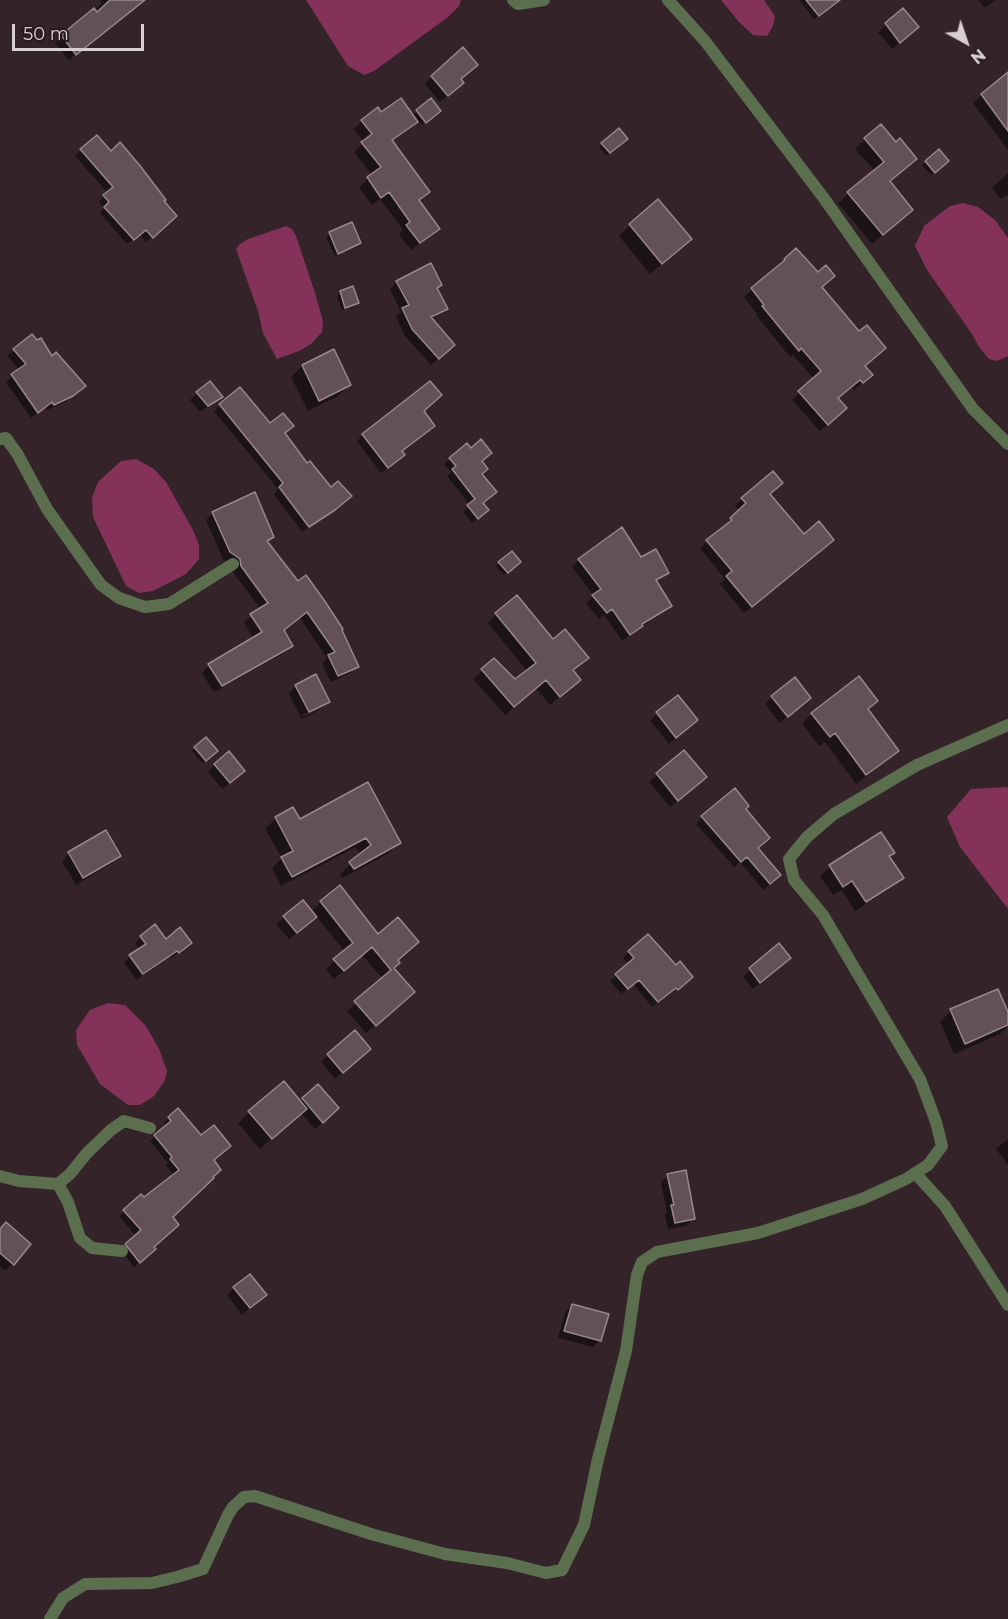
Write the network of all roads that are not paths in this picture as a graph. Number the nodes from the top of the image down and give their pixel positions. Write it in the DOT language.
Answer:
graph roads {
  1 [pos="513,0"];
  2 [pos="544,0"];
  3 [pos="668,0"];
  4 [pos="0,439"];
  5 [pos="1008,444"];
  6 [pos="232,564"];
  7 [pos="1008,725"];
  8 [pos="150,1128"];
  9 [pos="915,1173"];
  10 [pos="0,1176"];
  11 [pos="58,1184"];
  12 [pos="122,1251"];
  13 [pos="1008,1305"];
  14 [pos="50,1619"];
  1 -- 2 [label="street"];
  3 -- 5 [label="street"];
  4 -- 6 [label="street"];
  7 -- 9 [label="street"];
  8 -- 11 [label="street"];
  9 -- 13 [label="street"];
  9 -- 14 [label="street"];
  10 -- 11 [label="street"];
  11 -- 12 [label="street"];
}
